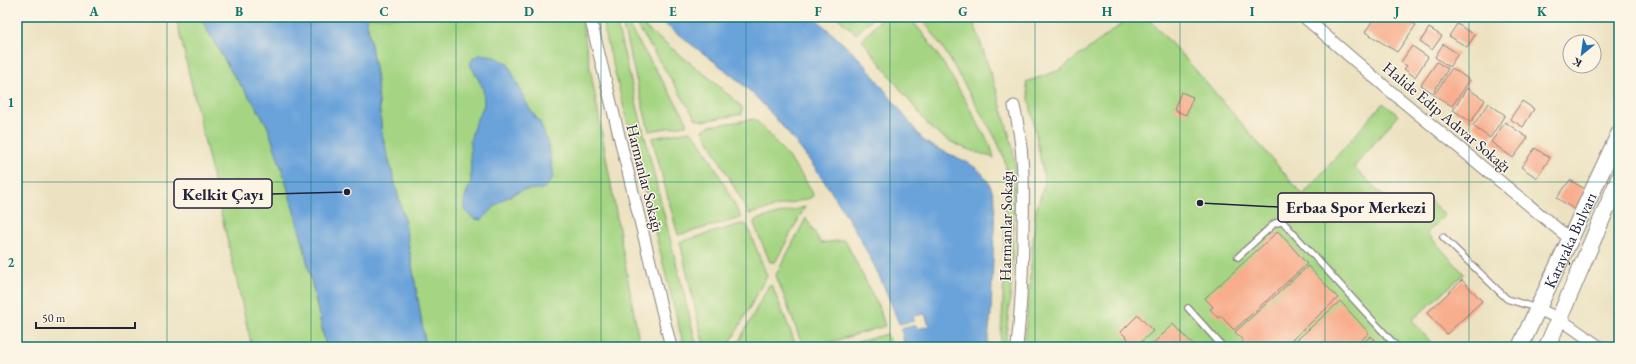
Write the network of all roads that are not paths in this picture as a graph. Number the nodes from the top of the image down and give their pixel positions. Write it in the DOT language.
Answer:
graph roads {
  1 [pos="590,17"];
  2 [pos="1304,17"];
  3 [pos="1014,106"];
  4 [pos="1619,134"];
  5 [pos="1619,179"];
  6 [pos="1443,237"];
  7 [pos="1570,239"];
  8 [pos="1238,257"];
  9 [pos="1188,308"];
  10 [pos="1538,309"];
  11 [pos="1560,319"];
  12 [pos="671,347"];
  13 [pos="1017,347"];
  14 [pos="1223,347"];
  15 [pos="1397,347"];
  16 [pos="1520,347"];
  17 [pos="1547,347"];
  18 [pos="1600,347"];
  1 -- 12 [label="street, Harmanlar Sokağı"];
  2 -- 7 [label="street, Halide Edip Adıvar Sokağı"];
  3 -- 13 [label="street, Harmanlar Sokağı"];
  4 -- 7 [label="main road, Karayaka Bulvarı"];
  5 -- 11 [label="main road, Karayaka Bulvarı"];
  6 -- 10 [label="lane"];
  7 -- 10 [label="main road, Karayaka Bulvarı"];
  8 -- 15 [label="lane"];
  9 -- 14 [label="lane"];
  10 -- 11 [label="street"];
  10 -- 16 [label="main road, Karayaka Bulvarı"];
  11 -- 17 [label="main road, Karayaka Bulvarı"];
  11 -- 18 [label="street"];
}
